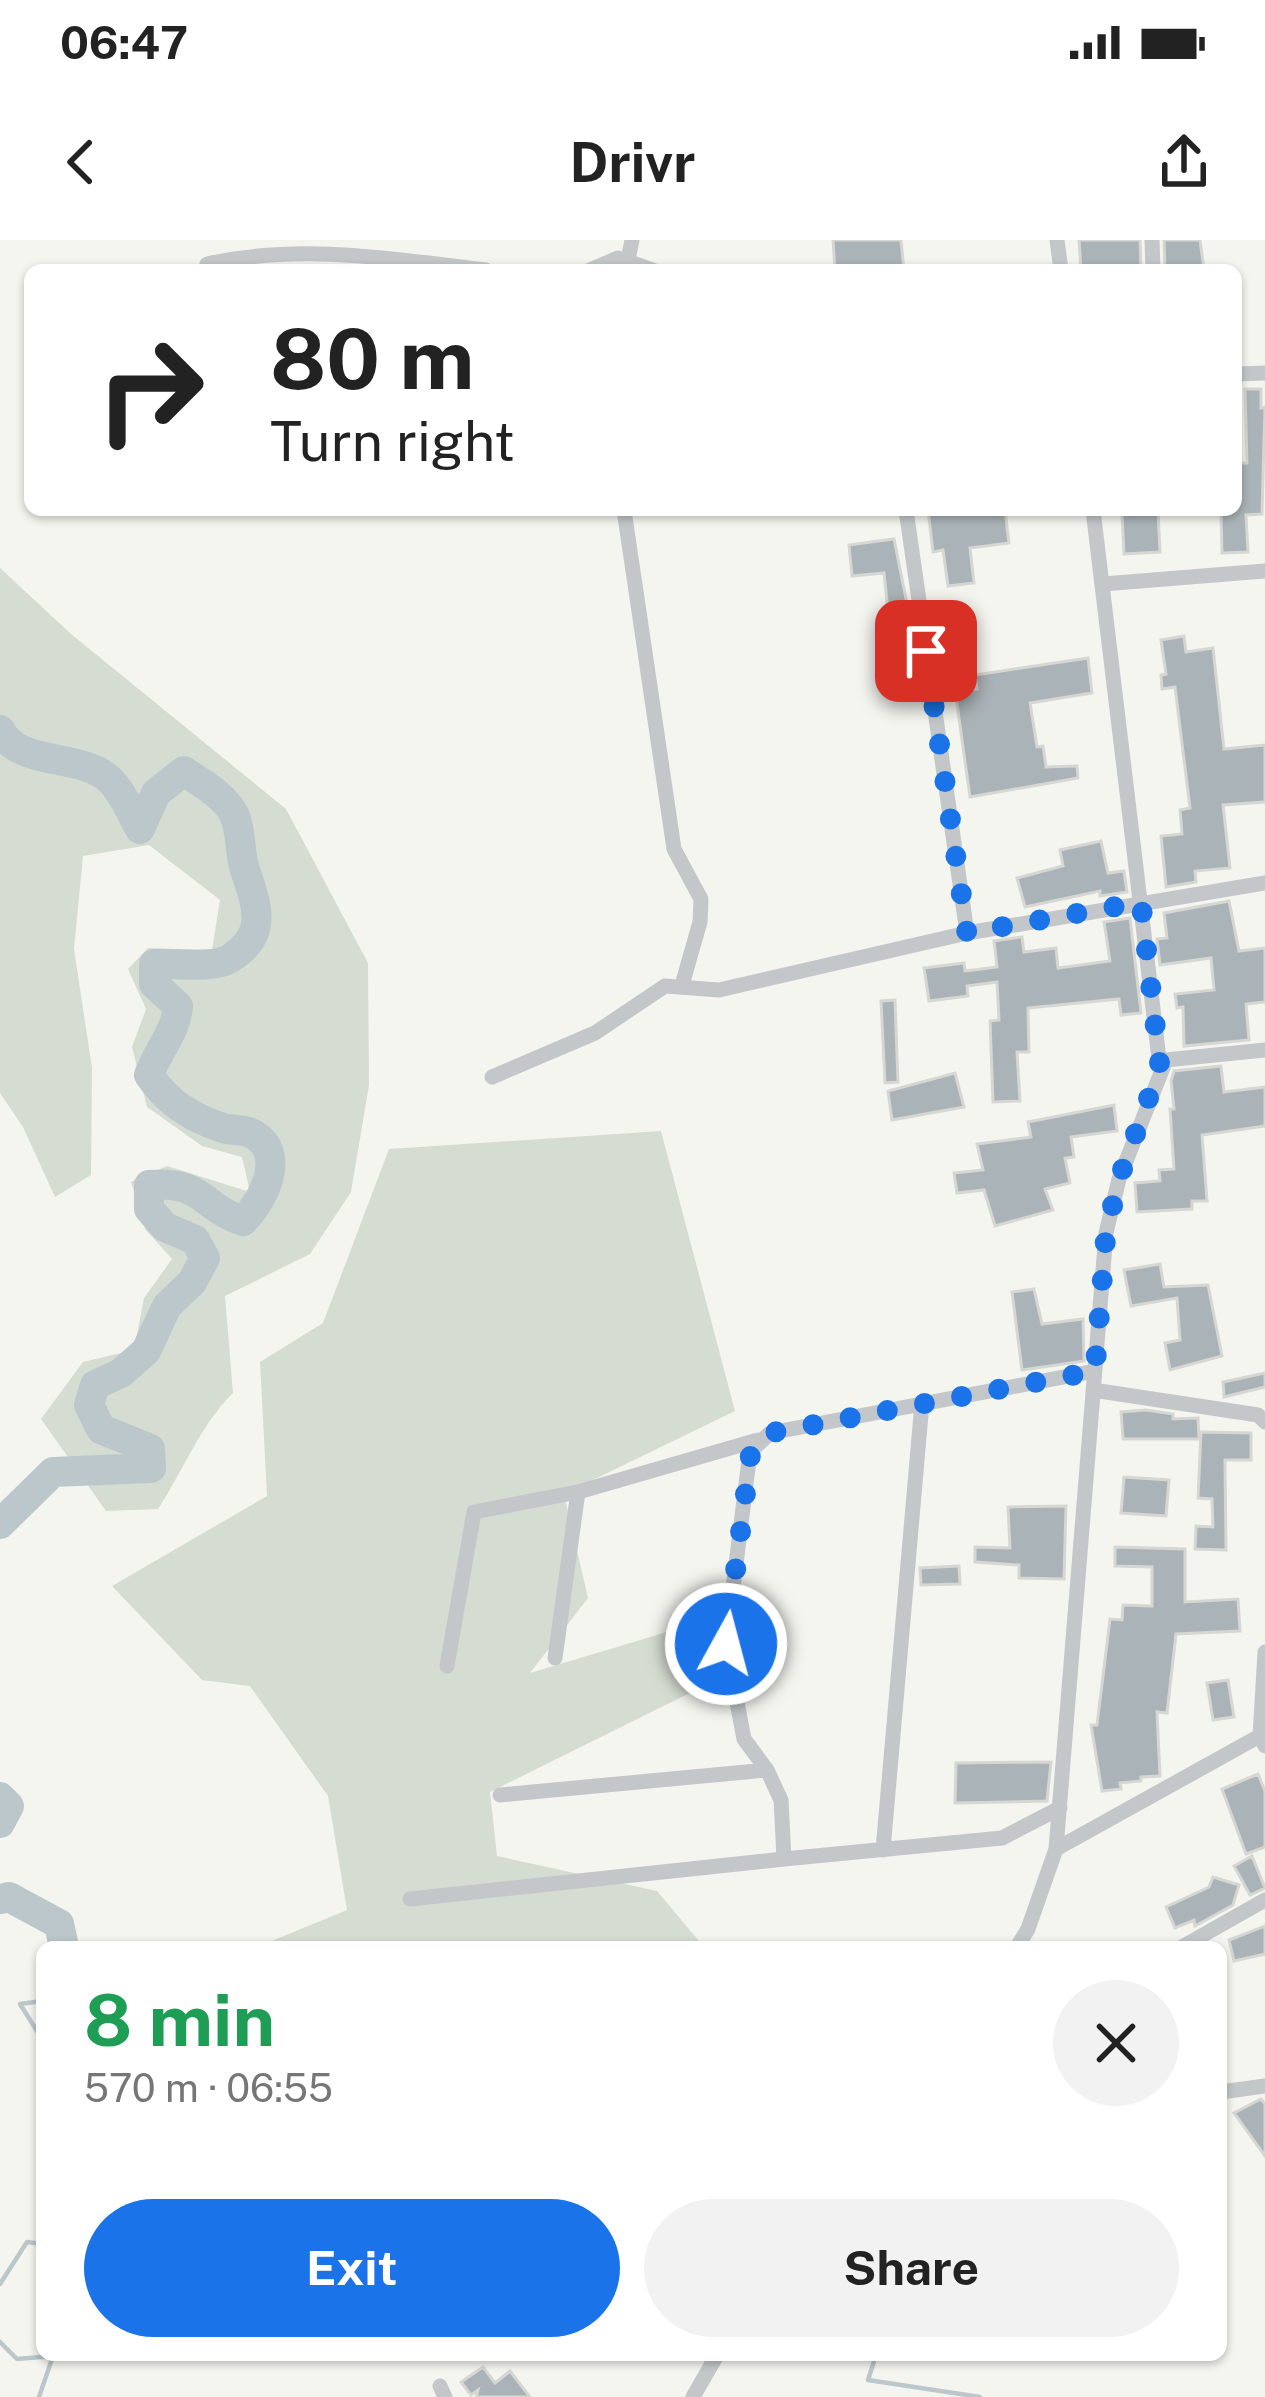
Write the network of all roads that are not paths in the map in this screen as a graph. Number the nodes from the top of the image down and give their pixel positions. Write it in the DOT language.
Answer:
graph roads {
  1 [pos="632,240"];
  2 [pos="628,260"];
  3 [pos="207,264"];
  4 [pos="420,264"];
  5 [pos="601,264"];
  6 [pos="638,264"];
  7 [pos="625,516"];
  8 [pos="907,516"];
  9 [pos="1094,516"];
  10 [pos="1265,571"];
  11 [pos="1103,584"];
  12 [pos="1265,883"];
  13 [pos="1141,902"];
  14 [pos="967,933"];
  15 [pos="682,986"];
  16 [pos="1265,1050"];
  17 [pos="1160,1067"];
  18 [pos="492,1077"];
  19 [pos="1095,1371"];
  20 [pos="1093,1390"];
  21 [pos="922,1403"];
  22 [pos="1265,1404"];
  23 [pos="1238,1412"];
  24 [pos="1265,1422"];
  25 [pos="758,1440"];
  26 [pos="578,1492"];
  27 [pos="1265,1652"];
  28 [pos="555,1658"];
  29 [pos="447,1666"];
  30 [pos="1264,1738"];
  31 [pos="767,1770"];
  32 [pos="500,1795"];
  33 [pos="1060,1808"];
  34 [pos="1057,1849"];
  35 [pos="883,1850"];
  36 [pos="784,1859"];
  37 [pos="410,1900"];
  38 [pos="1265,1900"];
  39 [pos="1021,1941"];
  40 [pos="1193,1941"];
  41 [pos="1265,2086"];
  42 [pos="1227,2091"];
  43 [pos="714,2361"];
  44 [pos="697,2395"];
  1 -- 2 [label="street"];
  2 -- 5 [label="street"];
  2 -- 6 [label="street"];
  3 -- 4 [label="street"];
  7 -- 15 [label="street"];
  8 -- 14 [label="street"];
  9 -- 11 [label="street"];
  10 -- 11 [label="street"];
  11 -- 13 [label="street"];
  12 -- 13 [label="street"];
  13 -- 14 [label="street"];
  13 -- 17 [label="street"];
  14 -- 15 [label="street"];
  15 -- 18 [label="street"];
  16 -- 17 [label="street"];
  17 -- 19 [label="street"];
  19 -- 20 [label="street"];
  19 -- 21 [label="street"];
  20 -- 23 [label="street"];
  20 -- 33 [label="street"];
  21 -- 25 [label="street"];
  21 -- 35 [label="street"];
  22 -- 23 [label="street"];
  23 -- 24 [label="street"];
  25 -- 26 [label="street"];
  25 -- 31 [label="street"];
  26 -- 28 [label="street"];
  26 -- 29 [label="street"];
  27 -- 30 [label="street"];
  30 -- 34 [label="street"];
  31 -- 32 [label="street"];
  31 -- 36 [label="street"];
  33 -- 34 [label="street"];
  33 -- 35 [label="street"];
  34 -- 39 [label="street"];
  35 -- 36 [label="street"];
  36 -- 37 [label="street"];
  38 -- 40 [label="street"];
  41 -- 42 [label="street"];
  43 -- 44 [label="street"];
}
